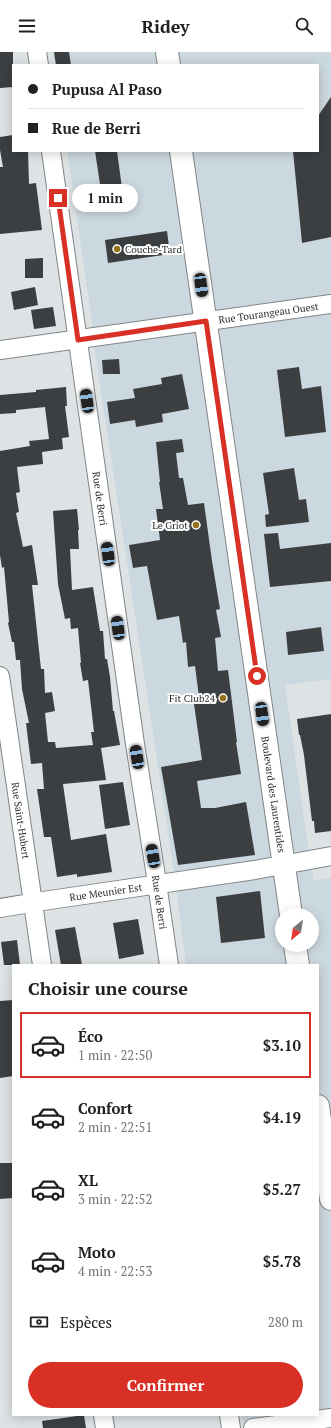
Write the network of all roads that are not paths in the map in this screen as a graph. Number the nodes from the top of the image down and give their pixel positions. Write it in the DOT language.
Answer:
graph roads {
  1 [pos="37,52"];
  2 [pos="167,52"];
  3 [pos="39,64"];
  4 [pos="169,64"];
  5 [pos="51,152"];
  6 [pos="181,152"];
  7 [pos="331,304"];
  8 [pos="206,321"];
  9 [pos="78,340"];
  10 [pos="0,350"];
  11 [pos="0,676"];
  12 [pos="331,856"];
  13 [pos="284,864"];
  14 [pos="157,884"];
  15 [pos="33,902"];
  16 [pos="0,908"];
  17 [pos="290,908"];
  18 [pos="296,952"];
  19 [pos="42,964"];
  20 [pos="169,964"];
  21 [pos="298,964"];
  22 [pos="319,1113"];
  23 [pos="331,1200"];
  24 [pos="103,1416"];
  25 [pos="229,1416"];
  26 [pos="331,1418"];
  27 [pos="105,1428"];
  28 [pos="230,1428"];
  29 [pos="253,1428"];
  1 -- 3 [label="street"];
  2 -- 4 [label="main road"];
  5 -- 9 [label="street, Rue de Berri"];
  6 -- 8 [label="main road, Boulevard des Laurentides"];
  7 -- 8 [label="street, Rue Tourangeau Ouest"];
  8 -- 9 [label="street, Rue Tourangeau Ouest"];
  8 -- 13 [label="main road, Boulevard des Laurentides"];
  9 -- 10 [label="street, Rue Tourangeau Ouest"];
  9 -- 14 [label="street, Rue de Berri"];
  11 -- 15 [label="street, Rue Saint-Hubert"];
  12 -- 13 [label="street, Rue Meunier Est"];
  13 -- 14 [label="street, Rue Meunier Est"];
  13 -- 17 [label="main road, Boulevard des Laurentides"];
  14 -- 15 [label="street, Rue Meunier Est"];
  14 -- 20 [label="street, Rue de Berri"];
  15 -- 16 [label="street, Rue Meunier Est"];
  15 -- 19 [label="street, Rue Saint-Hubert"];
  18 -- 21 [label="main road"];
  22 -- 23 [label="main road"];
  24 -- 27 [label="street"];
  25 -- 28 [label="street"];
  26 -- 29 [label="street"];
}
